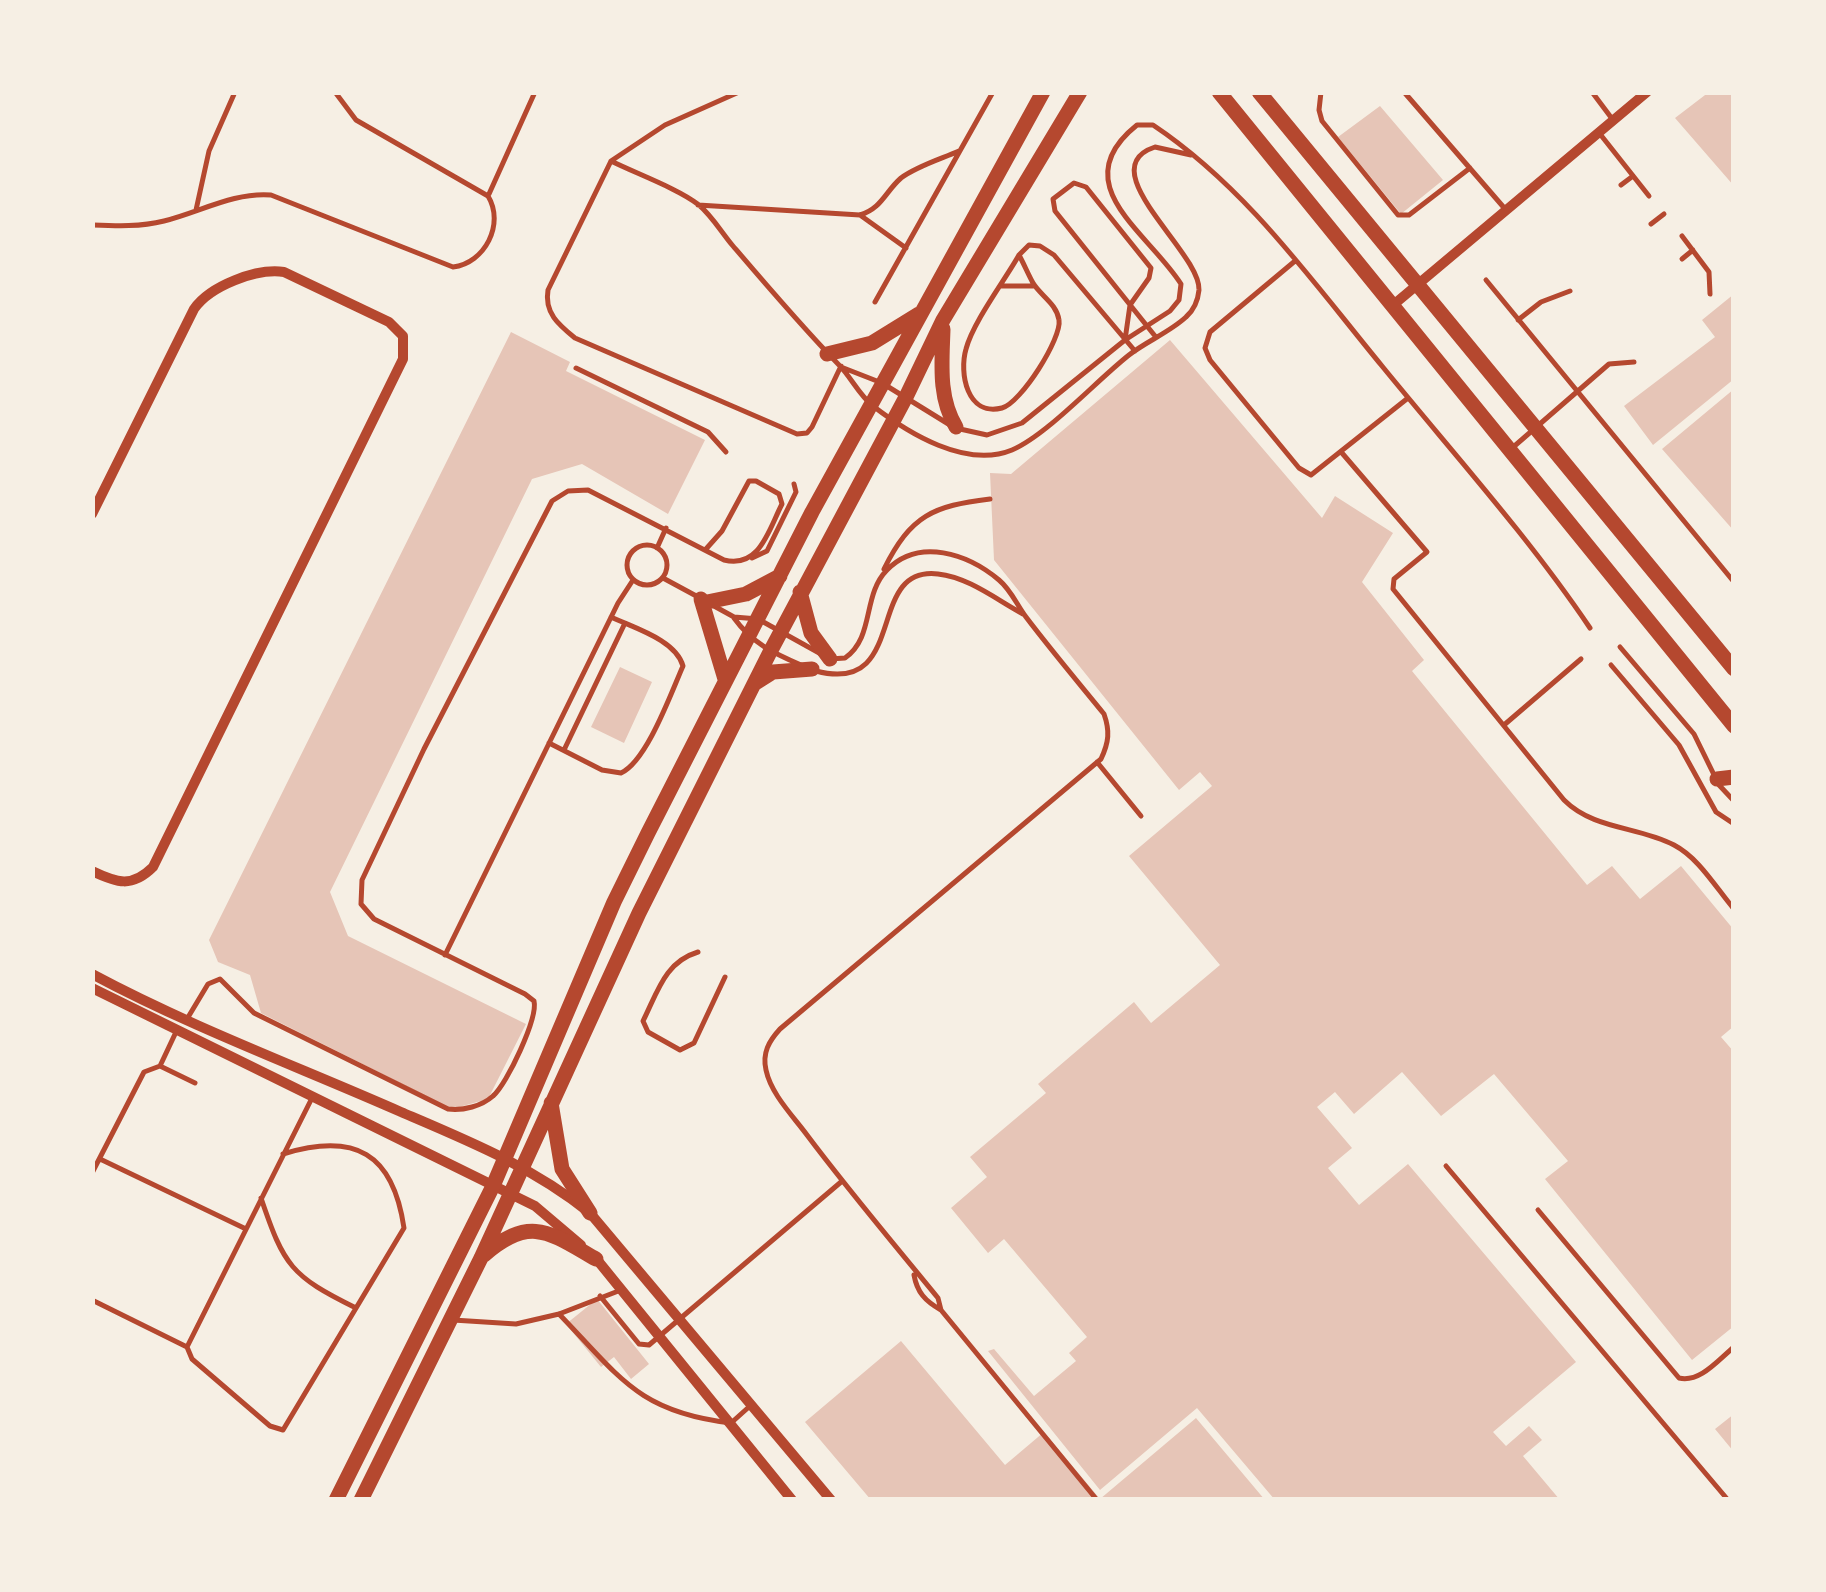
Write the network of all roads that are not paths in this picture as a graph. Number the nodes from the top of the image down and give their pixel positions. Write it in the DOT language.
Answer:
graph roads {
  1 [pos="235,92"];
  2 [pos="335,92"];
  3 [pos="535,92"];
  4 [pos="738,92"];
  5 [pos="992,92"];
  6 [pos="1043,92"];
  7 [pos="1080,92"];
  8 [pos="1219,92"];
  9 [pos="1260,92"];
  10 [pos="1321,92"];
  11 [pos="1404,92"];
  12 [pos="1592,92"];
  13 [pos="1647,92"];
  14 [pos="1612,120"];
  15 [pos="1598,132"];
  16 [pos="959,151"];
  17 [pos="1191,155"];
  18 [pos="610,161"];
  19 [pos="1470,168"];
  20 [pos="1633,176"];
  21 [pos="1621,185"];
  22 [pos="488,196"];
  23 [pos="1649,196"];
  24 [pos="698,204"];
  25 [pos="196,210"];
  26 [pos="1506,210"];
  27 [pos="1664,214"];
  28 [pos="860,215"];
  29 [pos="1652,224"];
  30 [pos="92,225"];
  31 [pos="1682,236"];
  32 [pos="906,248"];
  33 [pos="1693,250"];
  34 [pos="1019,255"];
  35 [pos="1682,260"];
  36 [pos="1295,261"];
  37 [pos="1486,280"];
  38 [pos="1417,285"];
  39 [pos="1001,286"];
  40 [pos="1034,286"];
  41 [pos="1570,291"];
  42 [pos="1710,294"];
  43 [pos="875,302"];
  44 [pos="1130,305"];
  45 [pos="1392,306"];
  46 [pos="920,314"];
  47 [pos="943,320"];
  48 [pos="1518,320"];
  49 [pos="1145,324"];
  50 [pos="1155,336"];
  51 [pos="1125,340"];
  52 [pos="1135,351"];
  53 [pos="827,354"];
  54 [pos="1634,362"];
  55 [pos="840,366"];
  56 [pos="576,368"];
  57 [pos="882,383"];
  58 [pos="1578,392"];
  59 [pos="906,398"];
  60 [pos="1408,398"];
  61 [pos="870,404"];
  62 [pos="892,418"];
  63 [pos="956,427"];
  64 [pos="1534,429"];
  65 [pos="1508,450"];
  66 [pos="726,452"];
  67 [pos="1342,453"];
  68 [pos="794,484"];
  69 [pos="990,499"];
  70 [pos="92,514"];
  71 [pos="666,528"];
  72 [pos="658,548"];
  73 [pos="706,549"];
  74 [pos="750,559"];
  75 [pos="780,576"];
  76 [pos="663,578"];
  77 [pos="633,580"];
  78 [pos="878,580"];
  79 [pos="1734,582"];
  80 [pos="800,592"];
  81 [pos="704,600"];
  82 [pos="611,616"];
  83 [pos="1025,616"];
  84 [pos="734,617"];
  85 [pos="758,619"];
  86 [pos="625,623"];
  87 [pos="1590,628"];
  88 [pos="780,631"];
  89 [pos="748,637"];
  90 [pos="1620,647"];
  91 [pos="770,652"];
  92 [pos="1581,658"];
  93 [pos="830,660"];
  94 [pos="1611,665"];
  95 [pos="1734,668"];
  96 [pos="812,670"];
  97 [pos="726,679"];
  98 [pos="754,684"];
  99 [pos="1504,724"];
  100 [pos="1734,726"];
  101 [pos="549,743"];
  102 [pos="564,750"];
  103 [pos="1097,762"];
  104 [pos="1725,778"];
  105 [pos="1734,801"];
  106 [pos="1141,816"];
  107 [pos="1734,824"];
  108 [pos="92,871"];
  109 [pos="1734,909"];
  110 [pos="698,952"];
  111 [pos="445,955"];
  112 [pos="92,974"];
  113 [pos="725,977"];
  114 [pos="92,988"];
  115 [pos="187,1018"];
  116 [pos="178,1030"];
  117 [pos="160,1066"];
  118 [pos="195,1083"];
  119 [pos="313,1096"];
  120 [pos="551,1099"];
  121 [pos="284,1154"];
  122 [pos="505,1157"];
  123 [pos="100,1158"];
  124 [pos="524,1166"];
  125 [pos="1446,1166"];
  126 [pos="92,1173"];
  127 [pos="842,1182"];
  128 [pos="492,1186"];
  129 [pos="510,1194"];
  130 [pos="261,1198"];
  131 [pos="1538,1210"];
  132 [pos="590,1213"];
  133 [pos="246,1229"];
  134 [pos="480,1258"];
  135 [pos="596,1258"];
  136 [pos="914,1272"];
  137 [pos="622,1290"];
  138 [pos="600,1296"];
  139 [pos="92,1300"];
  140 [pos="356,1308"];
  141 [pos="941,1310"];
  142 [pos="560,1314"];
  143 [pos="682,1319"];
  144 [pos="450,1320"];
  145 [pos="660,1336"];
  146 [pos="186,1347"];
  147 [pos="1734,1347"];
  148 [pos="752,1404"];
  149 [pos="730,1423"];
  150 [pos="336,1500"];
  151 [pos="361,1500"];
  152 [pos="792,1500"];
  153 [pos="831,1500"];
  154 [pos="1097,1500"];
  155 [pos="1728,1500"];
  1 -- 25 [label="lane"];
  2 -- 22 [label="lane"];
  3 -- 22 [label="lane"];
  4 -- 18 [label="lane"];
  5 -- 16 [label="lane"];
  6 -- 46 [label="main road"];
  7 -- 47 [label="main road"];
  8 -- 45 [label="main road"];
  9 -- 38 [label="main road"];
  10 -- 19 [label="lane"];
  11 -- 19 [label="lane"];
  12 -- 14 [label="lane"];
  13 -- 14 [label="street"];
  14 -- 15 [label="street"];
  15 -- 20 [label="lane"];
  15 -- 26 [label="street"];
  16 -- 28 [label="lane"];
  16 -- 32 [label="lane"];
  17 -- 36 [label="lane"];
  17 -- 49 [label="lane"];
  17 -- 50 [label="lane"];
  18 -- 24 [label="lane"];
  18 -- 55 [label="lane"];
  19 -- 26 [label="lane"];
  20 -- 21 [label="lane"];
  20 -- 23 [label="lane"];
  22 -- 25 [label="lane"];
  24 -- 28 [label="lane"];
  24 -- 53 [label="lane"];
  25 -- 30 [label="lane"];
  26 -- 38 [label="street"];
  27 -- 29 [label="lane"];
  28 -- 32 [label="lane"];
  31 -- 33 [label="lane"];
  32 -- 43 [label="lane"];
  33 -- 35 [label="lane"];
  33 -- 42 [label="lane"];
  34 -- 39 [label="lane"];
  34 -- 40 [label="lane"];
  34 -- 51 [label="lane"];
  36 -- 60 [label="lane"];
  36 -- 67 [label="lane"];
  37 -- 48 [label="lane"];
  38 -- 45 [label="street"];
  38 -- 64 [label="main road"];
  39 -- 40 [label="lane"];
  39 -- 40 [label="lane"];
  41 -- 48 [label="lane"];
  44 -- 44 [label="lane"];
  44 -- 49 [label="lane"];
  44 -- 51 [label="lane"];
  45 -- 65 [label="main road"];
  46 -- 53 [label="main road"];
  46 -- 57 [label="main road"];
  47 -- 59 [label="main road"];
  47 -- 63 [label="main road"];
  48 -- 58 [label="lane"];
  49 -- 50 [label="lane"];
  49 -- 51 [label="lane"];
  50 -- 52 [label="lane"];
  51 -- 52 [label="lane"];
  51 -- 63 [label="lane"];
  52 -- 62 [label="lane"];
  53 -- 55 [label="lane"];
  54 -- 58 [label="lane"];
  55 -- 57 [label="lane"];
  55 -- 61 [label="lane"];
  56 -- 66 [label="lane"];
  57 -- 59 [label="lane"];
  57 -- 61 [label="main road"];
  58 -- 64 [label="lane"];
  58 -- 79 [label="lane"];
  59 -- 62 [label="main road"];
  59 -- 63 [label="lane"];
  60 -- 67 [label="lane"];
  60 -- 87 [label="lane"];
  61 -- 62 [label="lane"];
  61 -- 75 [label="main road"];
  62 -- 80 [label="main road"];
  64 -- 65 [label="lane"];
  64 -- 95 [label="main road"];
  65 -- 100 [label="main road"];
  67 -- 99 [label="lane"];
  68 -- 74 [label="lane"];
  69 -- 78 [label="lane"];
  70 -- 108 [label="street"];
  71 -- 72 [label="lane"];
  71 -- 73 [label="lane"];
  71 -- 111 [label="lane"];
  72 -- 76 [label="lane"];
  72 -- 77 [label="lane"];
  73 -- 74 [label="lane"];
  73 -- 74 [label="lane"];
  75 -- 81 [label="main road"];
  75 -- 85 [label="main road"];
  76 -- 77 [label="lane"];
  76 -- 81 [label="lane"];
  77 -- 82 [label="lane"];
  78 -- 83 [label="lane"];
  78 -- 93 [label="lane"];
  80 -- 88 [label="main road"];
  80 -- 93 [label="main road"];
  81 -- 84 [label="lane"];
  81 -- 97 [label="main road"];
  82 -- 86 [label="lane"];
  82 -- 101 [label="lane"];
  83 -- 96 [label="lane"];
  83 -- 103 [label="lane"];
  84 -- 85 [label="lane"];
  84 -- 89 [label="lane"];
  85 -- 88 [label="lane"];
  85 -- 89 [label="main road"];
  86 -- 102 [label="lane"];
  86 -- 102 [label="lane"];
  88 -- 91 [label="main road"];
  88 -- 93 [label="lane"];
  89 -- 91 [label="lane"];
  89 -- 97 [label="main road"];
  90 -- 104 [label="lane"];
  91 -- 96 [label="lane"];
  91 -- 98 [label="main road"];
  92 -- 99 [label="lane"];
  94 -- 107 [label="lane"];
  96 -- 98 [label="main road"];
  97 -- 122 [label="main road"];
  98 -- 120 [label="main road"];
  99 -- 109 [label="lane"];
  101 -- 102 [label="lane"];
  101 -- 111 [label="lane"];
  103 -- 106 [label="lane"];
  103 -- 127 [label="lane"];
  104 -- 105 [label="lane"];
  110 -- 113 [label="lane"];
  111 -- 115 [label="lane"];
  112 -- 115 [label="street"];
  114 -- 116 [label="street"];
  115 -- 122 [label="street"];
  116 -- 117 [label="lane"];
  116 -- 119 [label="street"];
  117 -- 118 [label="lane"];
  117 -- 123 [label="lane"];
  119 -- 121 [label="lane"];
  119 -- 128 [label="street"];
  120 -- 124 [label="main road"];
  120 -- 132 [label="main road"];
  121 -- 130 [label="lane"];
  121 -- 140 [label="lane"];
  122 -- 124 [label="street"];
  122 -- 128 [label="main road"];
  123 -- 126 [label="lane"];
  123 -- 133 [label="lane"];
  124 -- 129 [label="main road"];
  124 -- 132 [label="street"];
  125 -- 155 [label="lane"];
  127 -- 136 [label="lane"];
  127 -- 143 [label="lane"];
  128 -- 129 [label="street"];
  128 -- 150 [label="main road"];
  129 -- 134 [label="main road"];
  129 -- 135 [label="street"];
  130 -- 133 [label="lane"];
  130 -- 140 [label="lane"];
  131 -- 147 [label="lane"];
  132 -- 143 [label="street"];
  133 -- 146 [label="lane"];
  134 -- 135 [label="main road"];
  134 -- 144 [label="main road"];
  135 -- 137 [label="street"];
  136 -- 141 [label="lane"];
  136 -- 141 [label="lane"];
  137 -- 138 [label="lane"];
  137 -- 145 [label="street"];
  138 -- 142 [label="lane"];
  138 -- 145 [label="lane"];
  139 -- 146 [label="lane"];
  140 -- 146 [label="lane"];
  141 -- 154 [label="lane"];
  142 -- 144 [label="lane"];
  142 -- 149 [label="lane"];
  143 -- 145 [label="lane"];
  143 -- 148 [label="street"];
  144 -- 151 [label="main road"];
  145 -- 149 [label="street"];
  148 -- 149 [label="lane"];
  148 -- 153 [label="street"];
  149 -- 152 [label="street"];
}
